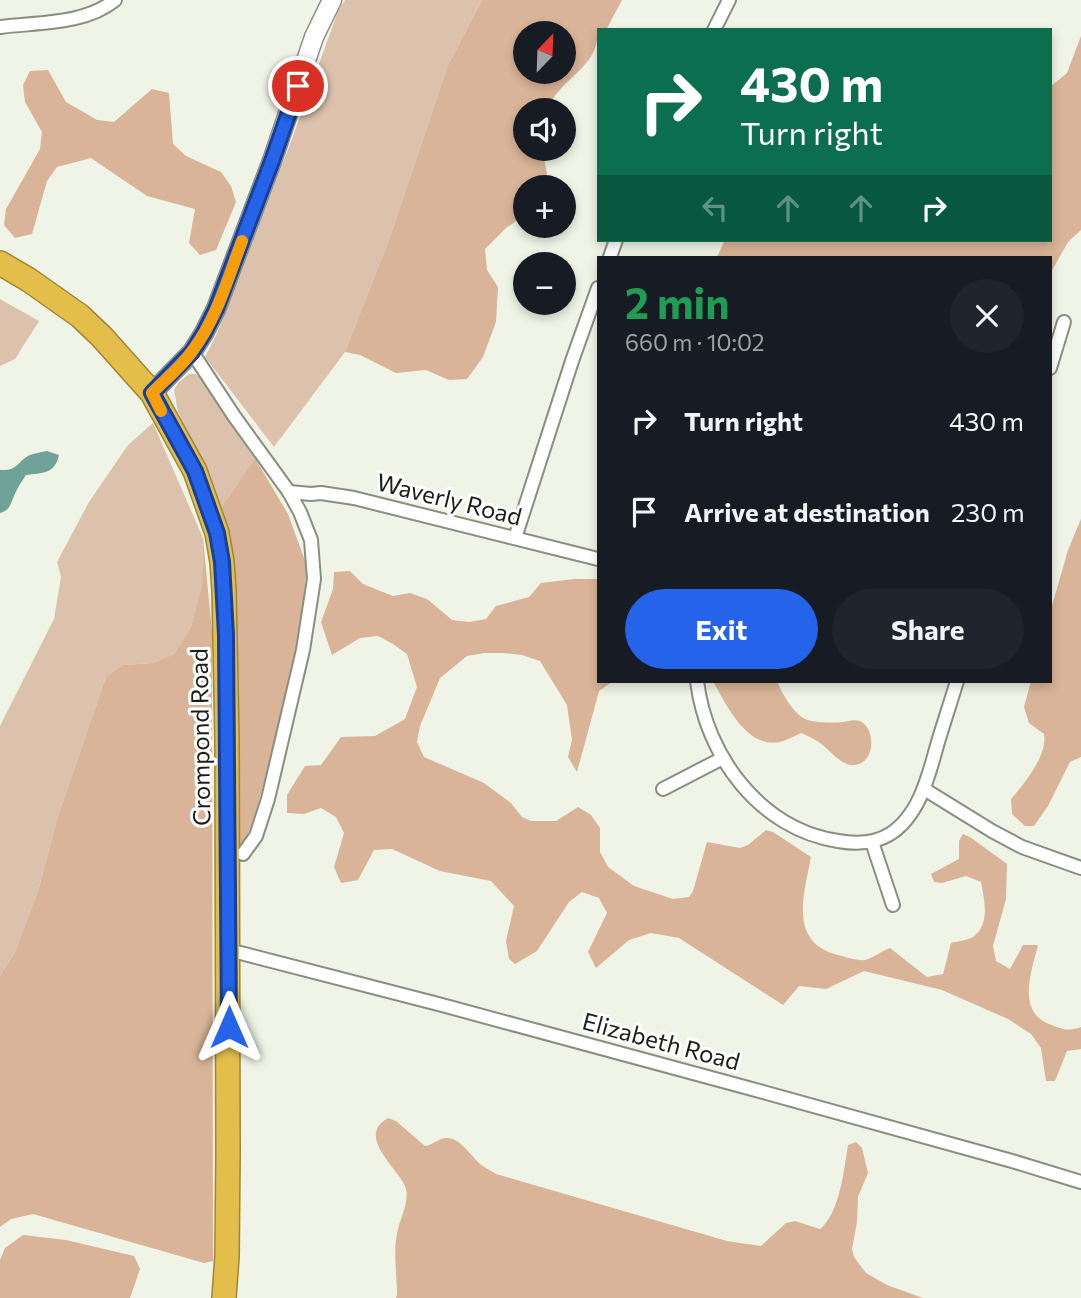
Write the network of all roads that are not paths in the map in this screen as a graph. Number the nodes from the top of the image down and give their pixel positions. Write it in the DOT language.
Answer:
graph roads {
  1 [pos="114,0"];
  2 [pos="332,0"];
  3 [pos="729,0"];
  4 [pos="0,27"];
  5 [pos="715,28"];
  6 [pos="0,264"];
  7 [pos="597,291"];
  8 [pos="1064,322"];
  9 [pos="192,352"];
  10 [pos="1052,361"];
  11 [pos="152,393"];
  12 [pos="289,492"];
  13 [pos="515,538"];
  14 [pos="597,559"];
  15 [pos="697,683"];
  16 [pos="956,683"];
  17 [pos="723,758"];
  18 [pos="663,789"];
  19 [pos="924,789"];
  20 [pos="872,842"];
  21 [pos="243,853"];
  22 [pos="1081,868"];
  23 [pos="893,905"];
  24 [pos="229,950"];
  25 [pos="1081,1182"];
  26 [pos="224,1298"];
  1 -- 4 [label="street"];
  2 -- 9 [label="street"];
  3 -- 5 [label="street"];
  6 -- 11 [label="highway, Crompond Road"];
  7 -- 13 [label="street"];
  8 -- 10 [label="street"];
  9 -- 11 [label="street"];
  9 -- 12 [label="street"];
  11 -- 24 [label="highway, Crompond Road"];
  12 -- 13 [label="street, Waverly Road"];
  12 -- 21 [label="street"];
  13 -- 14 [label="street, Waverly Road"];
  15 -- 17 [label="street"];
  16 -- 19 [label="street"];
  17 -- 18 [label="street"];
  17 -- 20 [label="street"];
  19 -- 20 [label="street"];
  19 -- 22 [label="street"];
  20 -- 23 [label="street"];
  24 -- 25 [label="street, Elizabeth Road"];
  24 -- 26 [label="highway, Crompond Road"];
}
